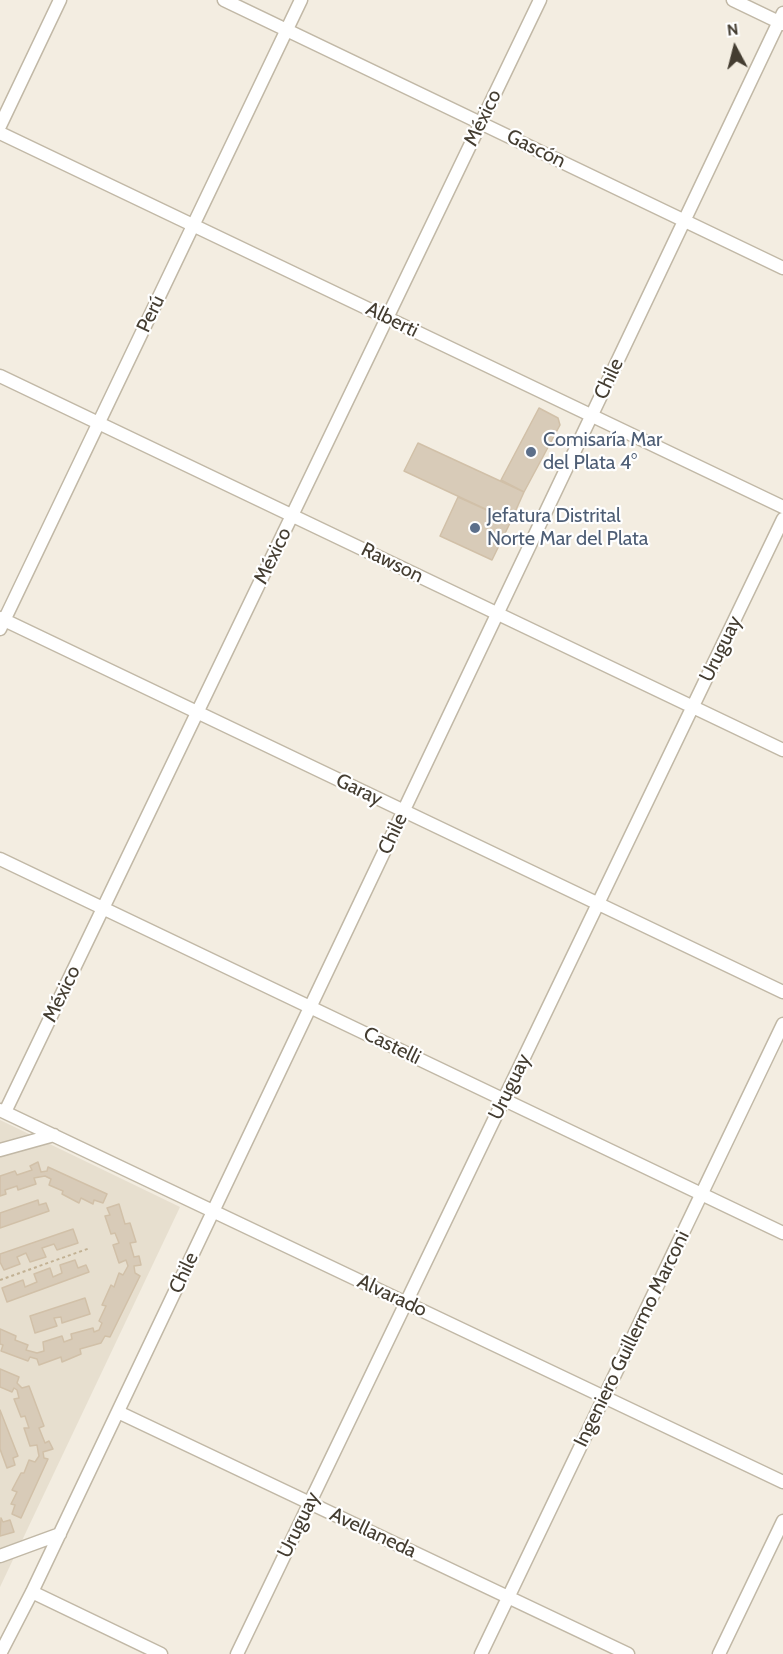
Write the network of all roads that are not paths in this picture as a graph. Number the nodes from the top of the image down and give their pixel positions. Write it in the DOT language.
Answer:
graph roads {
  1 [pos="60,0"];
  2 [pos="224,0"];
  3 [pos="301,0"];
  4 [pos="540,0"];
  5 [pos="733,0"];
  6 [pos="782,20"];
  7 [pos="287,30"];
  8 [pos="481,123"];
  9 [pos="0,126"];
  10 [pos="0,133"];
  11 [pos="685,220"];
  12 [pos="193,225"];
  13 [pos="783,268"];
  14 [pos="387,318"];
  15 [pos="0,376"];
  16 [pos="592,416"];
  17 [pos="99,423"];
  18 [pos="783,507"];
  19 [pos="292,515"];
  20 [pos="783,519"];
  21 [pos="498,614"];
  22 [pos="1,622"];
  23 [pos="693,707"];
  24 [pos="198,712"];
  25 [pos="783,750"];
  26 [pos="404,811"];
  27 [pos="0,859"];
  28 [pos="598,904"];
  29 [pos="103,908"];
  30 [pos="783,993"];
  31 [pos="310,1007"];
  32 [pos="783,1024"];
  33 [pos="504,1100"];
  34 [pos="3,1111"];
  35 [pos="54,1135"];
  36 [pos="0,1150"];
  37 [pos="701,1194"];
  38 [pos="214,1211"];
  39 [pos="783,1233"];
  40 [pos="406,1302"];
  41 [pos="604,1397"];
  42 [pos="118,1412"];
  43 [pos="783,1482"];
  44 [pos="310,1503"];
  45 [pos="783,1521"];
  46 [pos="60,1534"];
  47 [pos="0,1556"];
  48 [pos="32,1592"];
  49 [pos="508,1597"];
  50 [pos="1,1646"];
  51 [pos="161,1654"];
  52 [pos="237,1654"];
  53 [pos="481,1654"];
  54 [pos="628,1654"];
  55 [pos="719,1654"];
  1 -- 9 [label="street"];
  2 -- 7 [label="street, Gascón"];
  3 -- 7 [label="street, Perú"];
  4 -- 8 [label="street, México"];
  5 -- 6 [label="street"];
  6 -- 11 [label="street, Chile"];
  7 -- 8 [label="street, Gascón"];
  7 -- 12 [label="street, Perú"];
  8 -- 11 [label="street, Gascón"];
  8 -- 14 [label="street, México"];
  10 -- 12 [label="street, Alberti"];
  11 -- 13 [label="street, Gascón"];
  11 -- 16 [label="street, Chile"];
  12 -- 14 [label="street, Alberti"];
  12 -- 17 [label="street, Perú"];
  14 -- 16 [label="street, Alberti"];
  14 -- 19 [label="street, México"];
  15 -- 17 [label="street, Rawson"];
  16 -- 18 [label="street, Alberti"];
  16 -- 21 [label="street, Chile"];
  17 -- 19 [label="street, Rawson"];
  17 -- 22 [label="street, Perú"];
  19 -- 21 [label="street, Rawson"];
  19 -- 24 [label="street, México"];
  20 -- 23 [label="street, Uruguay"];
  21 -- 23 [label="street, Rawson"];
  21 -- 26 [label="street, Chile"];
  22 -- 24 [label="street, Garay"];
  23 -- 25 [label="street, Rawson"];
  23 -- 28 [label="street, Uruguay"];
  24 -- 26 [label="street, Garay"];
  24 -- 29 [label="street, México"];
  26 -- 28 [label="street, Garay"];
  26 -- 31 [label="street, Chile"];
  27 -- 29 [label="street, Castelli"];
  28 -- 30 [label="street, Garay"];
  28 -- 33 [label="street, Uruguay"];
  29 -- 31 [label="street, Castelli"];
  29 -- 34 [label="street, México"];
  31 -- 33 [label="street, Castelli"];
  31 -- 38 [label="street, Chile"];
  32 -- 37 [label="street, Ingeniero Guillermo Marconi"];
  33 -- 37 [label="street, Castelli"];
  33 -- 40 [label="street, Uruguay"];
  34 -- 35 [label="street, Alvarado"];
  35 -- 36 [label="street"];
  35 -- 38 [label="street, Alvarado"];
  37 -- 39 [label="street, Castelli"];
  37 -- 41 [label="street, Ingeniero Guillermo Marconi"];
  38 -- 40 [label="street, Alvarado"];
  38 -- 42 [label="street, Chile"];
  40 -- 41 [label="street, Alvarado"];
  40 -- 44 [label="street, Uruguay"];
  41 -- 43 [label="street, Alvarado"];
  41 -- 49 [label="street, Ingeniero Guillermo Marconi"];
  42 -- 44 [label="street, Avellaneda"];
  42 -- 46 [label="street, Chile"];
  44 -- 49 [label="street, Avellaneda"];
  44 -- 52 [label="street, Uruguay"];
  45 -- 55 [label="street"];
  46 -- 47 [label="street"];
  46 -- 48 [label="street, Chile"];
  48 -- 50 [label="street, Chile"];
  48 -- 51 [label="street"];
  49 -- 53 [label="street, Ingeniero Guillermo Marconi"];
  49 -- 54 [label="street, Avellaneda"];
}
